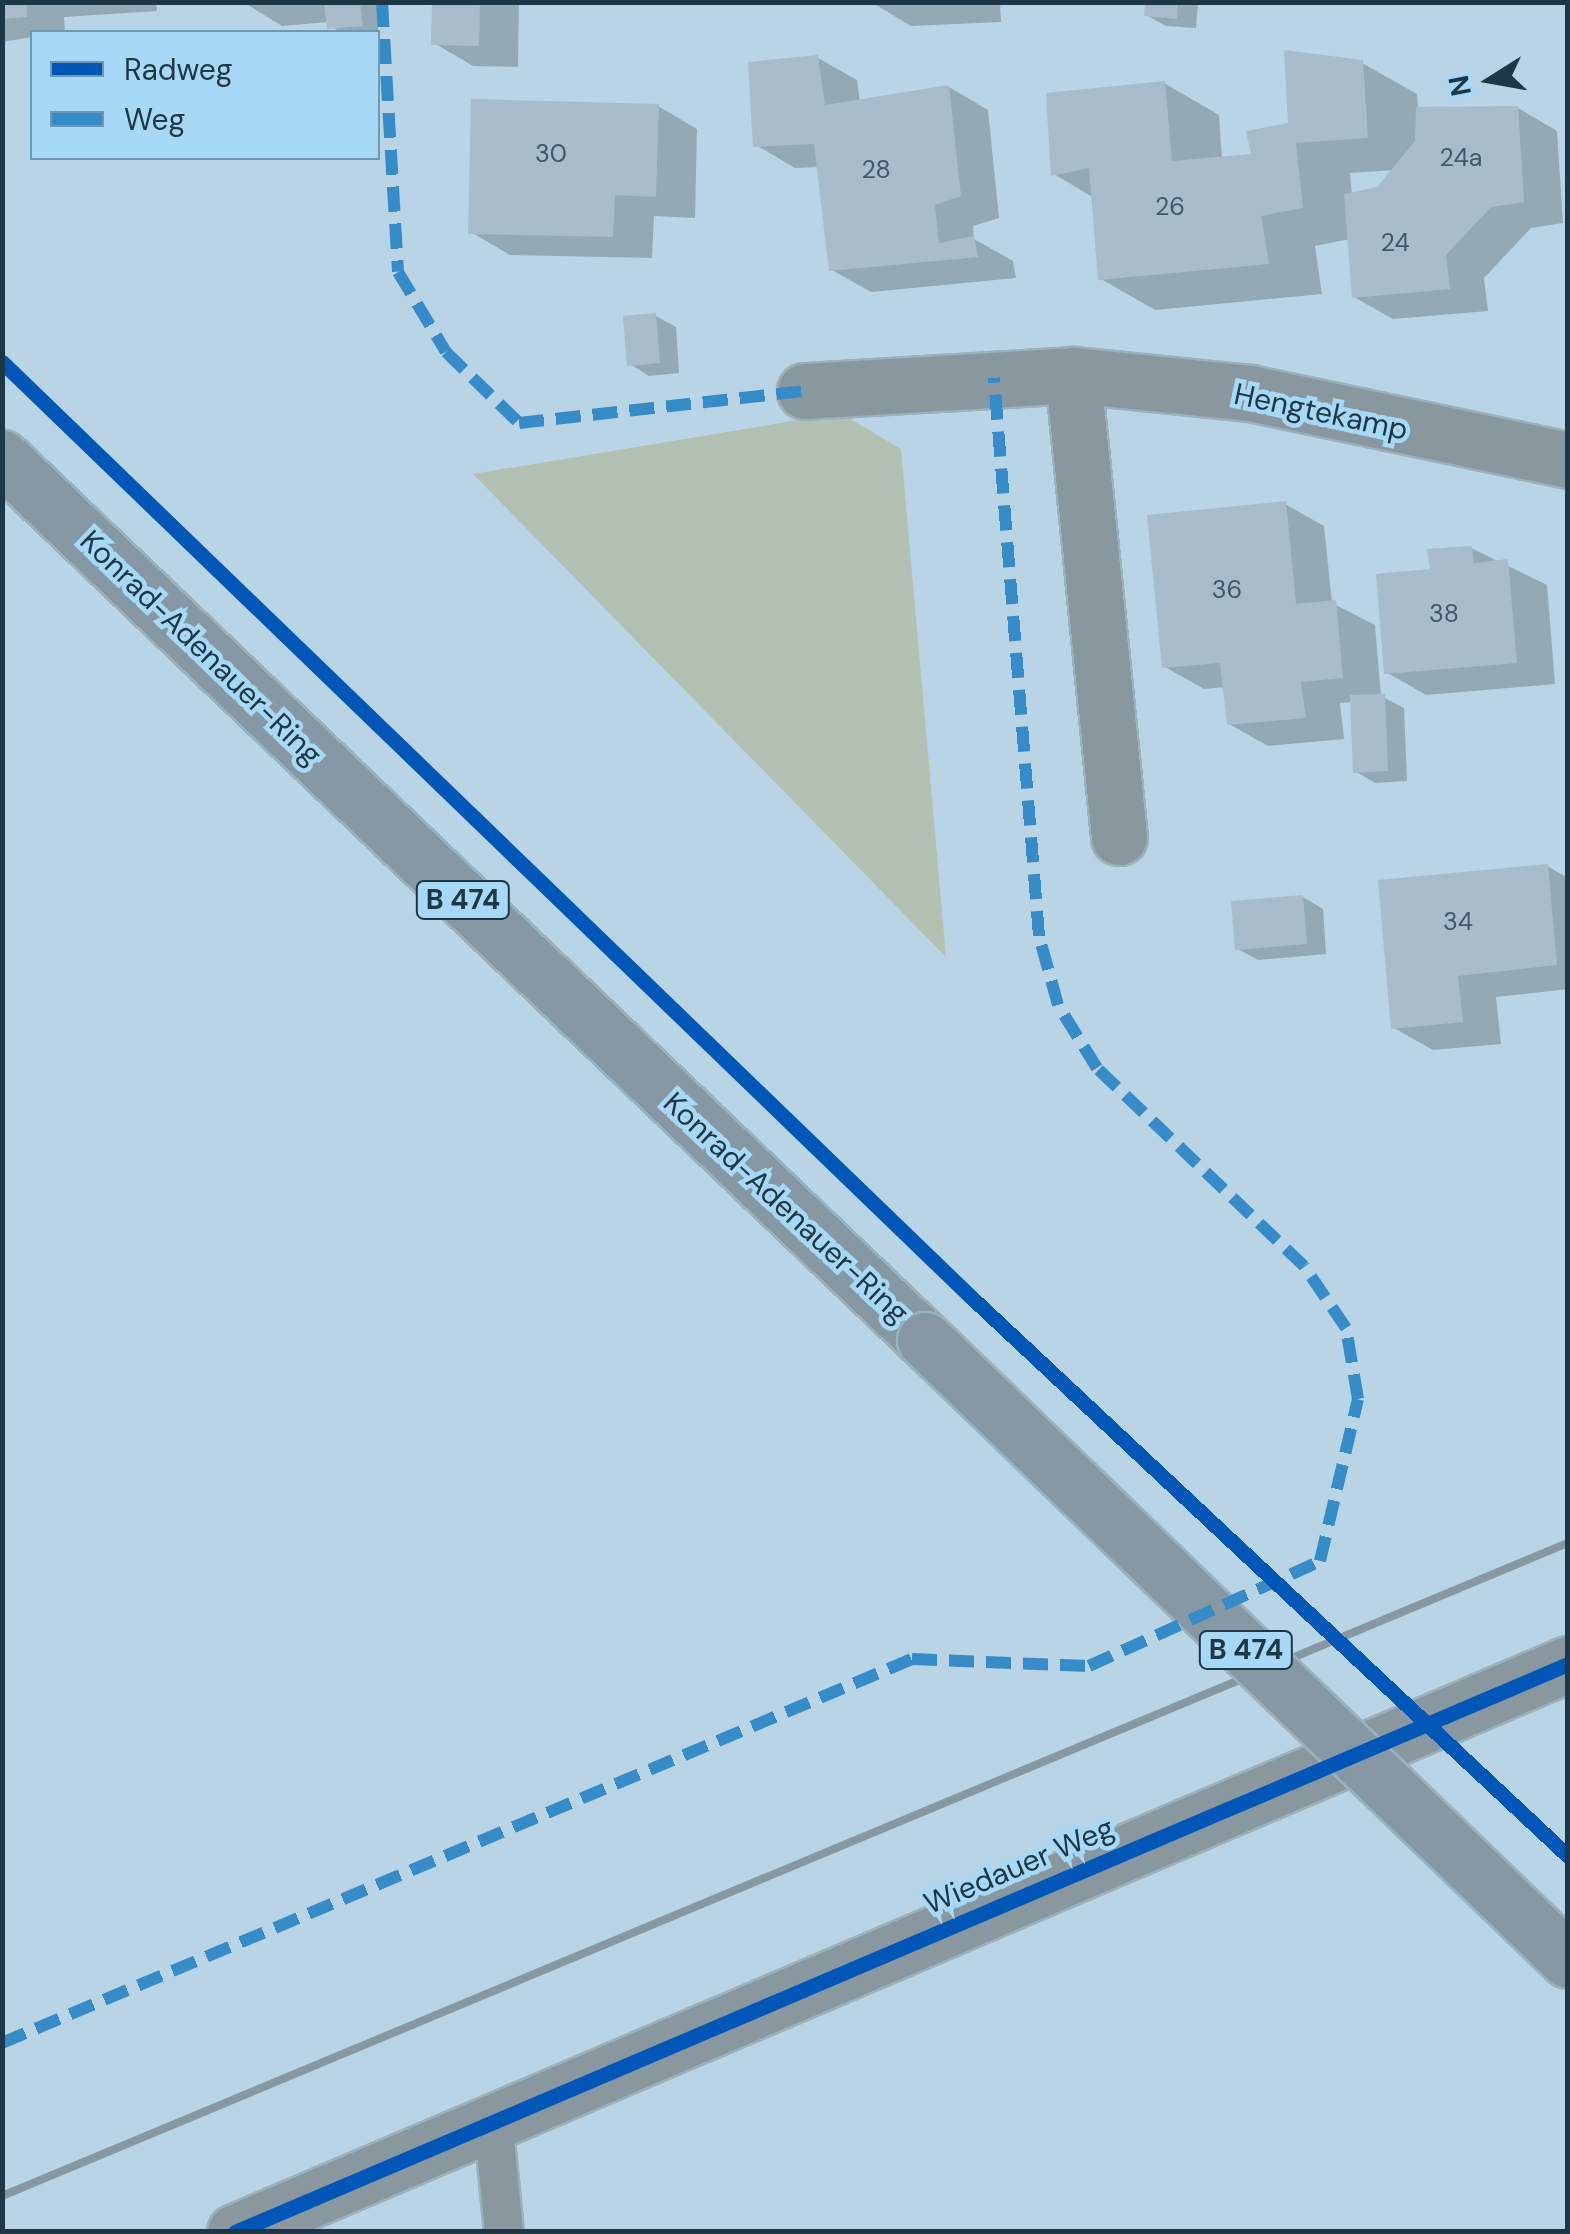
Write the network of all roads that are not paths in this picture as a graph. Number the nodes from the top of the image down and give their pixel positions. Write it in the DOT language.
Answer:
graph roads {
  1 [pos="1073,375"];
  2 [pos="805,391"];
  3 [pos="2,458"];
  4 [pos="1568,460"];
  5 [pos="1120,837"];
  6 [pos="1568,1664"];
  7 [pos="1568,1960"];
  8 [pos="493,2120"];
  9 [pos="235,2232"];
  10 [pos="504,2232"];
  1 -- 2 [label="street, Hengtekamp"];
  1 -- 4 [label="street, Hengtekamp"];
  1 -- 5 [label="street"];
  3 -- 7 [label="main road, Konrad-Adenauer-Ring / B 474, bridge"];
  6 -- 8 [label="street, Wiedauer Weg"];
  8 -- 9 [label="street, Wiedauer Weg"];
  8 -- 10 [label="lane"];
}
